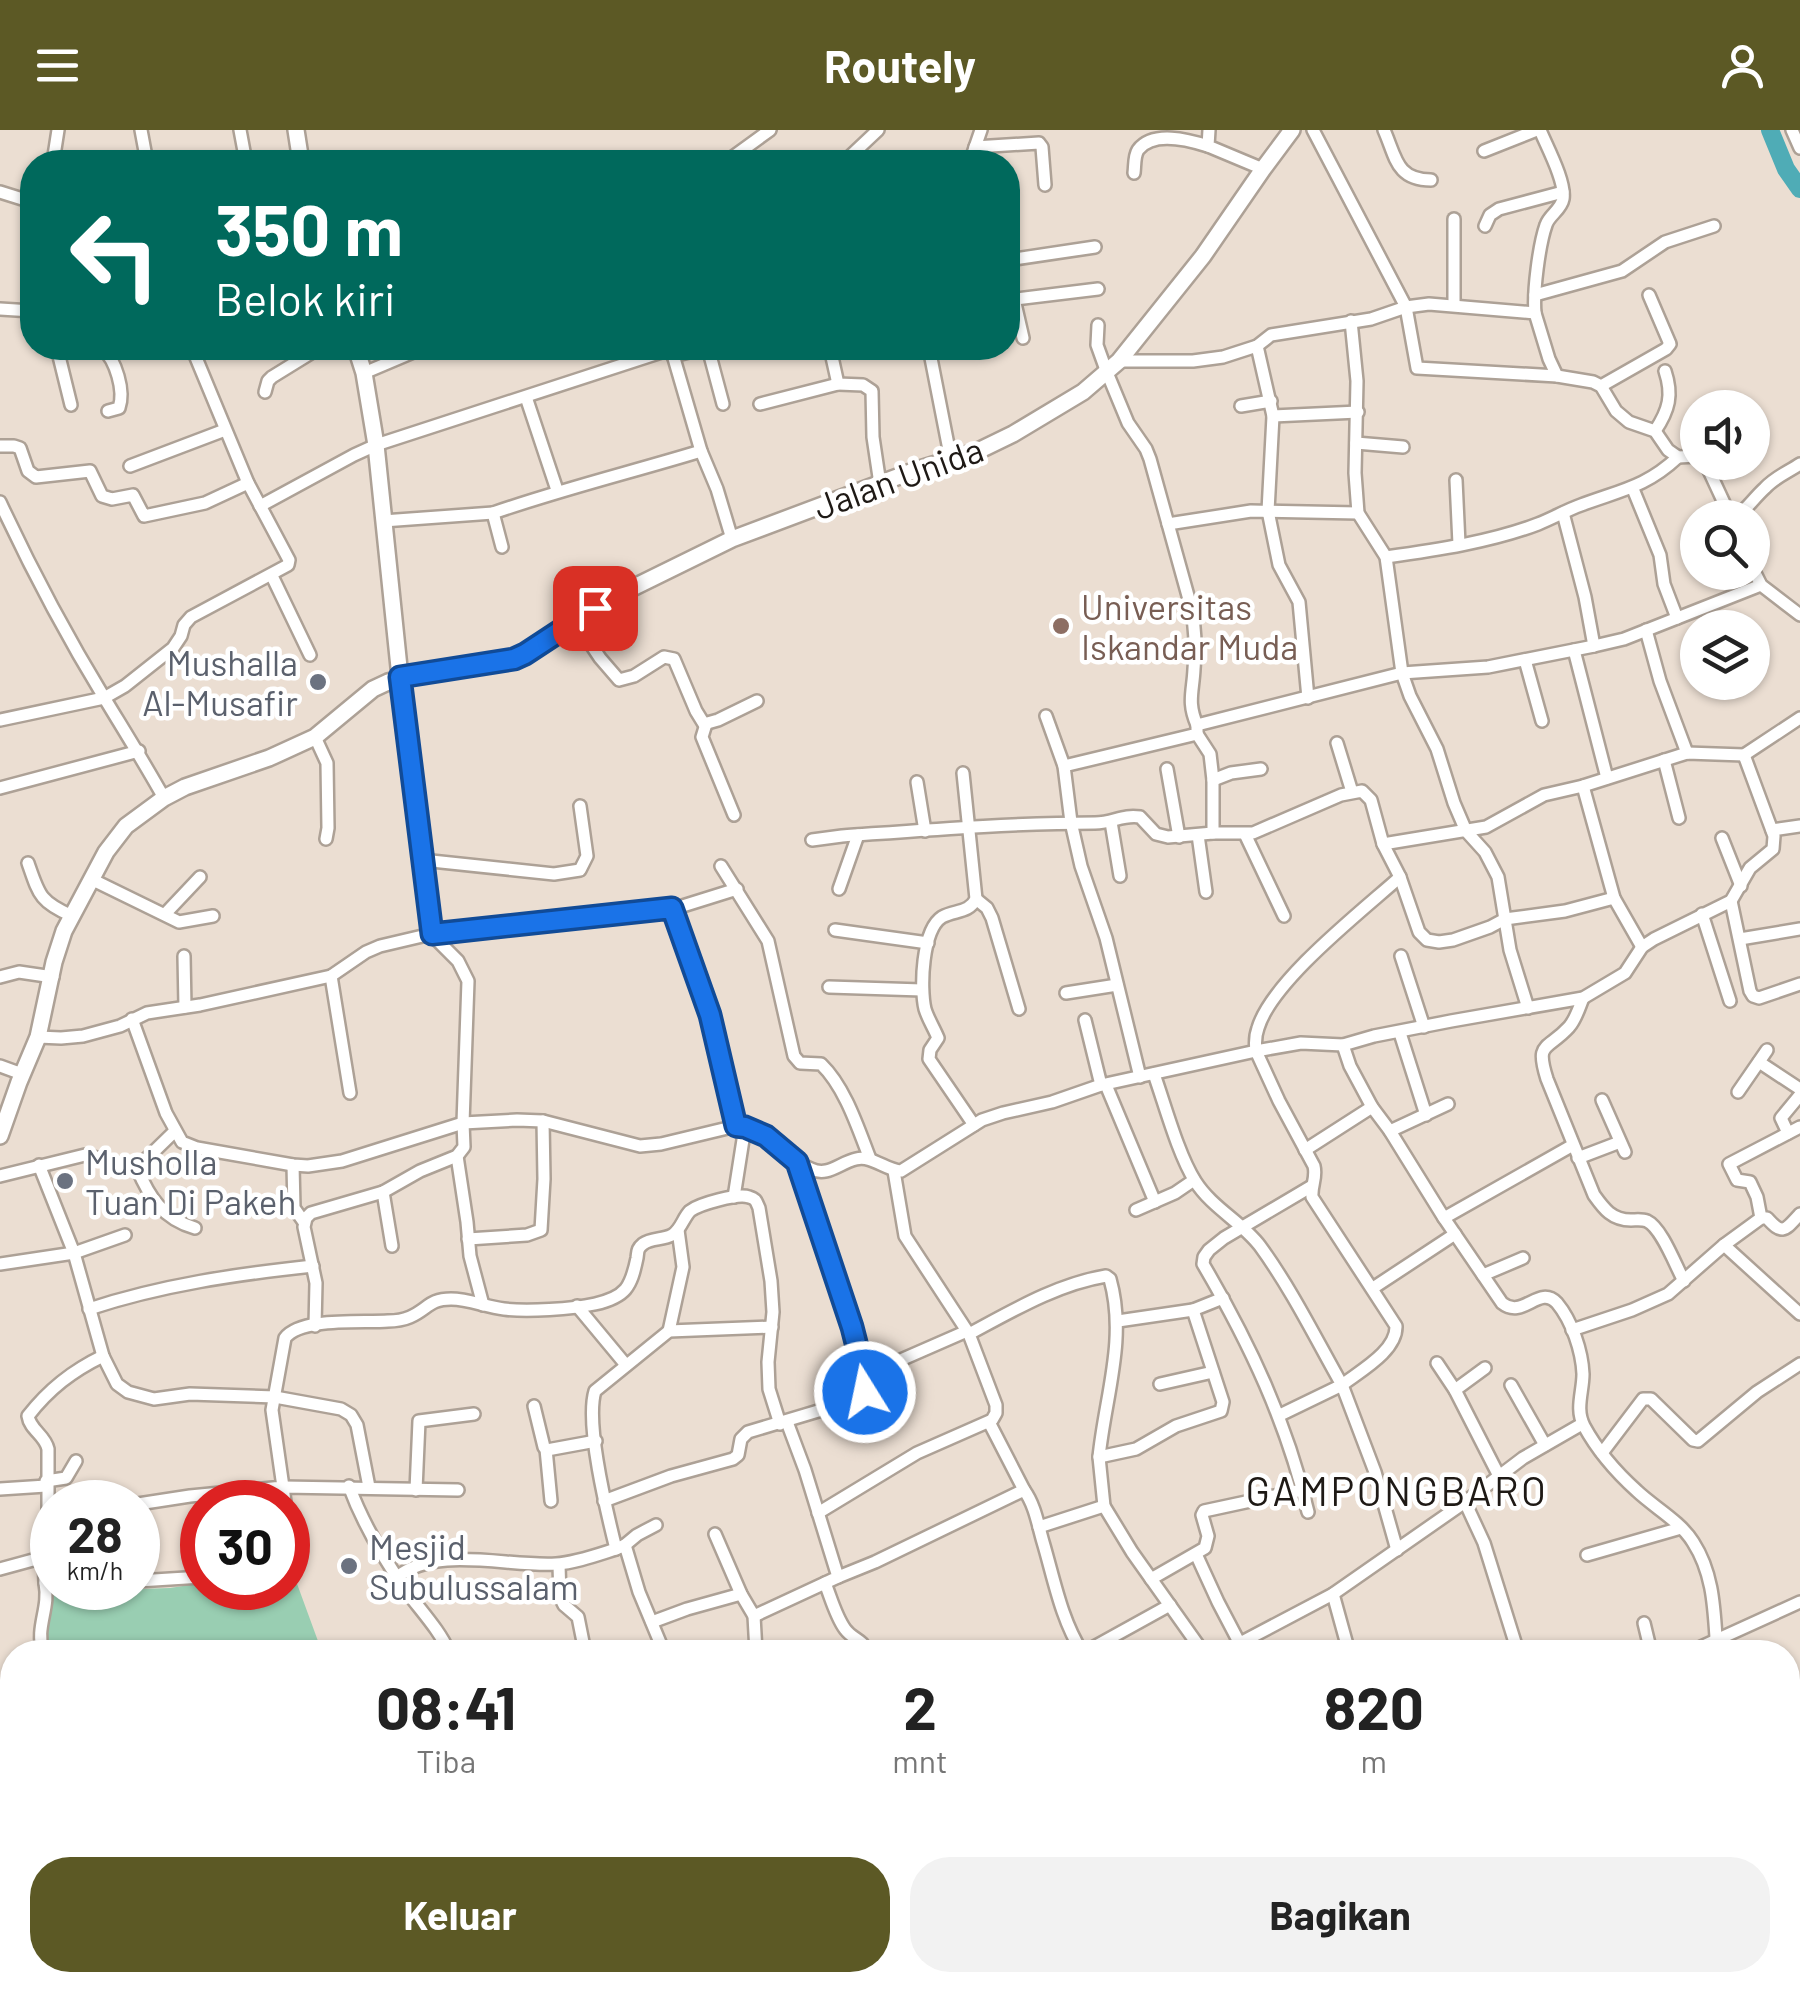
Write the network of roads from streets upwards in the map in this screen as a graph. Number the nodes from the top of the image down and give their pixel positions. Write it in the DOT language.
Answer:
graph roads {
  1 [pos="878,130"];
  2 [pos="980,130"];
  3 [pos="1208,130"];
  4 [pos="1292,130"];
  5 [pos="1312,130"];
  6 [pos="1384,130"];
  7 [pos="1539,130"];
  8 [pos="1792,130"];
  9 [pos="766,131"];
  10 [pos="1208,146"];
  11 [pos="974,147"];
  12 [pos="1800,148"];
  13 [pos="741,150"];
  14 [pos="857,150"];
  15 [pos="973,150"];
  16 [pos="1484,151"];
  17 [pos="1263,168"];
  18 [pos="1134,174"];
  19 [pos="1431,180"];
  20 [pos="1045,185"];
  21 [pos="1563,192"];
  22 [pos="1454,219"];
  23 [pos="1485,226"];
  24 [pos="1714,226"];
  25 [pos="1096,247"];
  26 [pos="1020,258"];
  27 [pos="1098,289"];
  28 [pos="1535,295"];
  29 [pos="1649,295"];
  30 [pos="1020,298"];
  31 [pos="1454,305"];
  32 [pos="1406,308"];
  33 [pos="1535,313"];
  34 [pos="1351,322"];
  35 [pos="1020,326"];
  36 [pos="1098,326"];
  37 [pos="1024,338"];
  38 [pos="1257,346"];
  39 [pos="61,360"];
  40 [pos="112,360"];
  41 [pos="197,360"];
  42 [pos="300,360"];
  43 [pos="360,360"];
  44 [pos="395,360"];
  45 [pos="643,360"];
  46 [pos="675,360"];
  47 [pos="710,360"];
  48 [pos="833,360"];
  49 [pos="931,360"];
  50 [pos="1113,365"];
  51 [pos="1665,372"];
  52 [pos="364,373"];
  53 [pos="1557,376"];
  54 [pos="838,384"];
  55 [pos="1602,386"];
  56 [pos="266,392"];
  57 [pos="526,397"];
  58 [pos="1271,401"];
  59 [pos="723,404"];
  60 [pos="760,404"];
  61 [pos="71,405"];
  62 [pos="1241,406"];
  63 [pos="108,411"];
  64 [pos="1358,412"];
  65 [pos="1273,416"];
  66 [pos="225,430"];
  67 [pos="1655,431"];
  68 [pos="1356,443"];
  69 [pos="376,445"];
  70 [pos="0,446"];
  71 [pos="1403,447"];
  72 [pos="701,451"];
  73 [pos="1678,457"];
  74 [pos="952,460"];
  75 [pos="1800,464"];
  76 [pos="130,466"];
  77 [pos="1456,480"];
  78 [pos="248,484"];
  79 [pos="880,484"];
  80 [pos="1633,489"];
  81 [pos="558,490"];
  82 [pos="1754,500"];
  83 [pos="0,502"];
  84 [pos="260,506"];
  85 [pos="1268,511"];
  86 [pos="494,513"];
  87 [pos="1358,513"];
  88 [pos="1563,513"];
  89 [pos="384,521"];
  90 [pos="1168,524"];
  91 [pos="732,539"];
  92 [pos="1459,544"];
  93 [pos="502,547"];
  94 [pos="1386,557"];
  95 [pos="272,576"];
  96 [pos="1748,590"];
  97 [pos="1768,590"];
  98 [pos="1800,615"];
  99 [pos="1676,618"];
  100 [pos="574,619"];
  101 [pos="1646,630"];
  102 [pos="1594,646"];
  103 [pos="1574,650"];
  104 [pos="310,656"];
  105 [pos="1525,660"];
  106 [pos="1402,673"];
  107 [pos="400,677"];
  108 [pos="104,698"];
  109 [pos="1308,698"];
  110 [pos="757,701"];
  111 [pos="1046,716"];
  112 [pos="1800,718"];
  113 [pos="0,720"];
  114 [pos="1542,721"];
  115 [pos="706,724"];
  116 [pos="1197,729"];
  117 [pos="314,737"];
  118 [pos="1337,743"];
  119 [pos="139,751"];
  120 [pos="1687,752"];
  121 [pos="1744,755"];
  122 [pos="1664,760"];
  123 [pos="1064,766"];
  124 [pos="1168,769"];
  125 [pos="1261,769"];
  126 [pos="963,773"];
  127 [pos="1607,778"];
  128 [pos="1213,780"];
  129 [pos="917,782"];
  130 [pos="1583,786"];
  131 [pos="0,788"];
  132 [pos="1352,792"];
  133 [pos="164,798"];
  134 [pos="580,806"];
  135 [pos="734,815"];
  136 [pos="1679,818"];
  137 [pos="1071,822"];
  138 [pos="1111,822"];
  139 [pos="1800,826"];
  140 [pos="971,828"];
  141 [pos="1772,830"];
  142 [pos="925,831"];
  143 [pos="1466,831"];
  144 [pos="1213,833"];
  145 [pos="1246,834"];
  146 [pos="858,835"];
  147 [pos="1198,835"];
  148 [pos="1178,837"];
  149 [pos="326,838"];
  150 [pos="1722,838"];
  151 [pos="812,840"];
  152 [pos="1383,844"];
  153 [pos="422,860"];
  154 [pos="28,863"];
  155 [pos="721,866"];
  156 [pos="1120,876"];
  157 [pos="200,877"];
  158 [pos="1400,877"];
  159 [pos="90,879"];
  160 [pos="1741,886"];
  161 [pos="840,888"];
  162 [pos="737,889"];
  163 [pos="1206,892"];
  164 [pos="1614,898"];
  165 [pos="976,900"];
  166 [pos="1731,902"];
  167 [pos="672,908"];
  168 [pos="166,913"];
  169 [pos="1702,914"];
  170 [pos="72,916"];
  171 [pos="213,916"];
  172 [pos="1284,916"];
  173 [pos="1505,918"];
  174 [pos="1800,929"];
  175 [pos="836,930"];
  176 [pos="432,934"];
  177 [pos="1740,939"];
  178 [pos="928,943"];
  179 [pos="1642,947"];
  180 [pos="184,956"];
  181 [pos="1401,956"];
  182 [pos="332,976"];
  183 [pos="0,977"];
  184 [pos="52,978"];
  185 [pos="1116,984"];
  186 [pos="1800,984"];
  187 [pos="829,987"];
  188 [pos="922,990"];
  189 [pos="1066,993"];
  190 [pos="1584,998"];
  191 [pos="1730,1000"];
  192 [pos="184,1007"];
  193 [pos="1528,1008"];
  194 [pos="1018,1009"];
  195 [pos="132,1019"];
  196 [pos="1085,1020"];
  197 [pos="1424,1027"];
  198 [pos="1400,1032"];
  199 [pos="38,1037"];
  200 [pos="1342,1045"];
  201 [pos="1768,1050"];
  202 [pos="1256,1051"];
  203 [pos="1759,1062"];
  204 [pos="0,1066"];
  205 [pos="22,1074"];
  206 [pos="1154,1074"];
  207 [pos="1140,1077"];
  208 [pos="1104,1085"];
  209 [pos="1738,1092"];
  210 [pos="1800,1092"];
  211 [pos="350,1093"];
  212 [pos="1602,1100"];
  213 [pos="1448,1104"];
  214 [pos="1372,1107"];
  215 [pos="1426,1114"];
  216 [pos="543,1121"];
  217 [pos="463,1123"];
  218 [pos="974,1125"];
  219 [pos="740,1126"];
  220 [pos="1800,1127"];
  221 [pos="1390,1131"];
  222 [pos="175,1132"];
  223 [pos="1788,1134"];
  224 [pos="0,1136"];
  225 [pos="1572,1145"];
  226 [pos="1305,1150"];
  227 [pos="457,1156"];
  228 [pos="1578,1158"];
  229 [pos="870,1159"];
  230 [pos="797,1162"];
  231 [pos="38,1166"];
  232 [pos="294,1166"];
  233 [pos="137,1168"];
  234 [pos="894,1171"];
  235 [pos="0,1176"];
  236 [pos="1194,1180"];
  237 [pos="1312,1186"];
  238 [pos="383,1192"];
  239 [pos="734,1197"];
  240 [pos="1155,1202"];
  241 [pos="1136,1210"];
  242 [pos="1800,1214"];
  243 [pos="1444,1218"];
  244 [pos="1761,1218"];
  245 [pos="304,1222"];
  246 [pos="194,1228"];
  247 [pos="1243,1228"];
  248 [pos="678,1230"];
  249 [pos="1455,1234"];
  250 [pos="125,1235"];
  251 [pos="468,1240"];
  252 [pos="1724,1245"];
  253 [pos="392,1246"];
  254 [pos="74,1253"];
  255 [pos="1523,1258"];
  256 [pos="0,1264"];
  257 [pos="313,1266"];
  258 [pos="1483,1275"];
  259 [pos="1684,1282"];
  260 [pos="1373,1288"];
  261 [pos="1222,1298"];
  262 [pos="483,1305"];
  263 [pos="577,1306"];
  264 [pos="89,1309"];
  265 [pos="1193,1310"];
  266 [pos="1800,1314"];
  267 [pos="1118,1321"];
  268 [pos="315,1326"];
  269 [pos="772,1327"];
  270 [pos="1572,1330"];
  271 [pos="669,1331"];
  272 [pos="968,1332"];
  273 [pos="103,1356"];
  274 [pos="1437,1364"];
  275 [pos="1800,1364"];
  276 [pos="626,1365"];
  277 [pos="1484,1368"];
  278 [pos="1213,1372"];
  279 [pos="864,1376"];
  280 [pos="1160,1384"];
  281 [pos="1342,1385"];
  282 [pos="1511,1385"];
  283 [pos="1455,1390"];
  284 [pos="274,1397"];
  285 [pos="534,1406"];
  286 [pos="474,1414"];
  287 [pos="1280,1416"];
  288 [pos="989,1422"];
  289 [pos="784,1423"];
  290 [pos="1582,1424"];
  291 [pos="596,1442"];
  292 [pos="1544,1446"];
  293 [pos="546,1449"];
  294 [pos="1602,1454"];
  295 [pos="1099,1457"];
  296 [pos="76,1461"];
  297 [pos="1498,1476"];
  298 [pos="46,1480"];
  299 [pos="58,1480"];
  300 [pos="281,1480"];
  301 [pos="30,1485"];
  302 [pos="349,1486"];
  303 [pos="310,1487"];
  304 [pos="369,1487"];
  305 [pos="0,1489"];
  306 [pos="416,1490"];
  307 [pos="458,1490"];
  308 [pos="1024,1490"];
  309 [pos="1302,1490"];
  310 [pos="550,1501"];
  311 [pos="604,1501"];
  312 [pos="1465,1502"];
  313 [pos="1104,1506"];
  314 [pos="1308,1512"];
  315 [pos="818,1513"];
  316 [pos="656,1525"];
  317 [pos="1039,1528"];
  318 [pos="1680,1528"];
  319 [pos="716,1534"];
  320 [pos="620,1547"];
  321 [pos="1397,1550"];
  322 [pos="1196,1554"];
  323 [pos="1587,1555"];
  324 [pos="30,1561"];
  325 [pos="559,1564"];
  326 [pos="0,1569"];
  327 [pos="397,1577"];
  328 [pos="838,1577"];
  329 [pos="1150,1579"];
  330 [pos="825,1583"];
  331 [pos="741,1594"];
  332 [pos="1333,1594"];
  333 [pos="1800,1602"];
  334 [pos="1170,1605"];
  335 [pos="46,1610"];
  336 [pos="754,1616"];
  337 [pos="652,1622"];
  338 [pos="1644,1623"];
  339 [pos="41,1640"];
  340 [pos="444,1640"];
  341 [pos="583,1640"];
  342 [pos="659,1640"];
  343 [pos="755,1640"];
  344 [pos="858,1640"];
  345 [pos="1077,1640"];
  346 [pos="1106,1640"];
  347 [pos="1195,1640"];
  348 [pos="1238,1640"];
  349 [pos="1247,1640"];
  350 [pos="1346,1640"];
  351 [pos="1514,1640"];
  352 [pos="1648,1640"];
  353 [pos="1715,1640"];
  354 [pos="1729,1640"];
  1 -- 14 [label="street"];
  2 -- 11 [label="street"];
  3 -- 10 [label="street"];
  4 -- 17 [label="street, Jalan Unida"];
  5 -- 32 [label="street"];
  6 -- 19 [label="street"];
  7 -- 16 [label="street"];
  7 -- 21 [label="street"];
  8 -- 12 [label="street"];
  9 -- 13 [label="street"];
  10 -- 17 [label="street"];
  10 -- 18 [label="street"];
  11 -- 15 [label="street"];
  11 -- 20 [label="street"];
  17 -- 50 [label="street, Jalan Unida"];
  21 -- 23 [label="street"];
  21 -- 28 [label="street"];
  22 -- 31 [label="street"];
  24 -- 28 [label="street"];
  25 -- 26 [label="street"];
  27 -- 30 [label="street"];
  28 -- 33 [label="street"];
  29 -- 55 [label="street"];
  31 -- 32 [label="street"];
  31 -- 33 [label="street"];
  32 -- 34 [label="street"];
  32 -- 53 [label="street"];
  33 -- 53 [label="street"];
  34 -- 38 [label="street"];
  34 -- 64 [label="street"];
  35 -- 37 [label="street"];
  36 -- 50 [label="street"];
  38 -- 50 [label="street"];
  38 -- 58 [label="street"];
  39 -- 61 [label="street"];
  40 -- 63 [label="street"];
  41 -- 66 [label="street"];
  42 -- 56 [label="street"];
  43 -- 52 [label="street"];
  44 -- 52 [label="street"];
  45 -- 57 [label="street"];
  46 -- 72 [label="street"];
  47 -- 59 [label="street"];
  48 -- 54 [label="street"];
  49 -- 74 [label="street"];
  50 -- 74 [label="street, Jalan Unida"];
  50 -- 90 [label="street"];
  51 -- 67 [label="street"];
  52 -- 69 [label="street"];
  53 -- 55 [label="street"];
  54 -- 60 [label="street"];
  54 -- 79 [label="street"];
  55 -- 67 [label="street"];
  57 -- 69 [label="street"];
  57 -- 81 [label="street"];
  58 -- 62 [label="street"];
  58 -- 65 [label="street"];
  64 -- 65 [label="street"];
  64 -- 68 [label="street"];
  65 -- 85 [label="street"];
  66 -- 76 [label="street"];
  66 -- 78 [label="street"];
  67 -- 73 [label="street"];
  68 -- 71 [label="street"];
  68 -- 87 [label="street"];
  69 -- 84 [label="street"];
  69 -- 89 [label="street"];
  70 -- 78 [label="street"];
  72 -- 81 [label="street"];
  72 -- 91 [label="street"];
  73 -- 80 [label="street"];
  74 -- 79 [label="street, Jalan Unida"];
  75 -- 82 [label="street"];
  77 -- 92 [label="street"];
  78 -- 84 [label="street"];
  79 -- 91 [label="street, Jalan Unida"];
  80 -- 88 [label="street"];
  80 -- 99 [label="street"];
  81 -- 86 [label="street"];
  83 -- 108 [label="street"];
  84 -- 95 [label="street"];
  85 -- 87 [label="street"];
  85 -- 90 [label="street"];
  85 -- 109 [label="street"];
  86 -- 89 [label="street"];
  86 -- 93 [label="street"];
  87 -- 94 [label="street"];
  88 -- 92 [label="street"];
  88 -- 102 [label="street"];
  89 -- 107 [label="street"];
  90 -- 116 [label="street"];
  91 -- 100 [label="street, Jalan Unida"];
  92 -- 94 [label="street"];
  94 -- 106 [label="street"];
  95 -- 104 [label="street"];
  95 -- 108 [label="street"];
  96 -- 99 [label="street"];
  97 -- 98 [label="street"];
  99 -- 101 [label="street"];
  100 -- 107 [label="street, Jalan Unida"];
  100 -- 115 [label="street"];
  101 -- 102 [label="street"];
  101 -- 120 [label="street"];
  102 -- 103 [label="street"];
  103 -- 105 [label="street"];
  103 -- 127 [label="street"];
  105 -- 106 [label="street"];
  105 -- 114 [label="street"];
  106 -- 109 [label="street"];
  106 -- 143 [label="street"];
  107 -- 117 [label="street"];
  107 -- 153 [label="street"];
  108 -- 113 [label="street"];
  108 -- 119 [label="street"];
  109 -- 116 [label="street"];
  110 -- 115 [label="street"];
  111 -- 123 [label="street"];
  112 -- 121 [label="street"];
  115 -- 135 [label="street"];
  116 -- 123 [label="street"];
  116 -- 128 [label="street"];
  117 -- 133 [label="street"];
  117 -- 149 [label="street"];
  118 -- 132 [label="street"];
  119 -- 131 [label="street"];
  119 -- 133 [label="street"];
  120 -- 121 [label="street"];
  120 -- 122 [label="street"];
  121 -- 141 [label="street"];
  122 -- 127 [label="street"];
  122 -- 136 [label="street"];
  123 -- 137 [label="street"];
  124 -- 148 [label="street"];
  125 -- 128 [label="street"];
  126 -- 140 [label="street"];
  127 -- 130 [label="street"];
  128 -- 144 [label="street"];
  129 -- 142 [label="street"];
  130 -- 143 [label="street"];
  130 -- 164 [label="street"];
  132 -- 145 [label="street"];
  132 -- 152 [label="street"];
  133 -- 159 [label="street"];
  134 -- 153 [label="street"];
  137 -- 138 [label="street"];
  137 -- 140 [label="street"];
  137 -- 185 [label="street"];
  138 -- 148 [label="street"];
  138 -- 156 [label="street"];
  139 -- 141 [label="street"];
  140 -- 142 [label="street"];
  140 -- 165 [label="street"];
  141 -- 160 [label="street"];
  142 -- 146 [label="street"];
  143 -- 152 [label="street"];
  143 -- 173 [label="street"];
  144 -- 145 [label="street"];
  144 -- 147 [label="street"];
  145 -- 172 [label="street"];
  146 -- 151 [label="street"];
  146 -- 161 [label="street"];
  147 -- 148 [label="street"];
  147 -- 163 [label="street"];
  150 -- 160 [label="street"];
  152 -- 158 [label="street"];
  153 -- 176 [label="street"];
  154 -- 170 [label="street"];
  155 -- 162 [label="street"];
  157 -- 168 [label="street"];
  158 -- 173 [label="street"];
  158 -- 202 [label="street"];
  159 -- 168 [label="street"];
  159 -- 170 [label="street"];
  160 -- 166 [label="street"];
  162 -- 167 [label="street"];
  162 -- 229 [label="street"];
  164 -- 173 [label="street"];
  164 -- 179 [label="street"];
  165 -- 178 [label="street"];
  165 -- 194 [label="street"];
  166 -- 169 [label="street"];
  166 -- 177 [label="street"];
  167 -- 176 [label="street"];
  167 -- 219 [label="street"];
  168 -- 171 [label="street"];
  169 -- 179 [label="street"];
  169 -- 191 [label="street"];
  170 -- 184 [label="street"];
  173 -- 193 [label="street"];
  174 -- 177 [label="street"];
  175 -- 178 [label="street"];
  176 -- 182 [label="street"];
  176 -- 217 [label="street"];
  177 -- 186 [label="street"];
  178 -- 188 [label="street"];
  179 -- 190 [label="street"];
  180 -- 192 [label="street"];
  181 -- 197 [label="street"];
  182 -- 192 [label="street"];
  182 -- 211 [label="street"];
  183 -- 184 [label="street"];
  184 -- 199 [label="street"];
  185 -- 189 [label="street"];
  185 -- 207 [label="street"];
  187 -- 188 [label="street"];
  188 -- 218 [label="street"];
  190 -- 193 [label="street"];
  190 -- 225 [label="street"];
  192 -- 195 [label="street"];
  193 -- 197 [label="street"];
  195 -- 199 [label="street"];
  195 -- 222 [label="street"];
  196 -- 208 [label="street"];
  197 -- 198 [label="street"];
  198 -- 200 [label="street"];
  198 -- 215 [label="street"];
  199 -- 205 [label="street"];
  200 -- 202 [label="street"];
  200 -- 214 [label="street"];
  201 -- 203 [label="street"];
  202 -- 206 [label="street"];
  202 -- 226 [label="street"];
  203 -- 209 [label="street"];
  203 -- 210 [label="street"];
  204 -- 205 [label="street"];
  205 -- 224 [label="street"];
  206 -- 207 [label="street"];
  206 -- 236 [label="street"];
  207 -- 208 [label="street"];
  208 -- 218 [label="street"];
  208 -- 240 [label="street"];
  210 -- 223 [label="street"];
  212 -- 228 [label="street"];
  213 -- 215 [label="street"];
  214 -- 221 [label="street"];
  214 -- 226 [label="street"];
  215 -- 221 [label="street"];
  216 -- 217 [label="street"];
  216 -- 219 [label="street"];
  216 -- 251 [label="street"];
  217 -- 227 [label="street"];
  217 -- 232 [label="street"];
  218 -- 234 [label="street"];
  219 -- 230 [label="street"];
  219 -- 239 [label="street"];
  220 -- 223 [label="street"];
  221 -- 243 [label="street"];
  222 -- 232 [label="street"];
  222 -- 233 [label="street"];
  223 -- 244 [label="street"];
  225 -- 228 [label="street"];
  225 -- 243 [label="street"];
  226 -- 237 [label="street"];
  227 -- 238 [label="street"];
  227 -- 251 [label="street"];
  228 -- 259 [label="street"];
  229 -- 230 [label="street"];
  229 -- 234 [label="street"];
  230 -- 279 [label="street"];
  231 -- 233 [label="street"];
  231 -- 235 [label="street"];
  231 -- 254 [label="street"];
  232 -- 245 [label="street"];
  233 -- 246 [label="street"];
  234 -- 272 [label="street"];
  236 -- 240 [label="street"];
  236 -- 247 [label="street"];
  237 -- 247 [label="street"];
  237 -- 260 [label="street"];
  238 -- 245 [label="street"];
  238 -- 253 [label="street"];
  239 -- 248 [label="street"];
  239 -- 269 [label="street"];
  240 -- 241 [label="street"];
  242 -- 244 [label="street"];
  243 -- 249 [label="street"];
  244 -- 252 [label="street"];
  245 -- 257 [label="street"];
  247 -- 261 [label="street"];
  247 -- 281 [label="street"];
  248 -- 263 [label="street"];
  248 -- 271 [label="street"];
  249 -- 258 [label="street"];
  249 -- 260 [label="street"];
  250 -- 254 [label="street"];
  251 -- 262 [label="street"];
  252 -- 259 [label="street"];
  252 -- 266 [label="street"];
  254 -- 256 [label="street"];
  254 -- 264 [label="street"];
  255 -- 258 [label="street"];
  257 -- 264 [label="street"];
  257 -- 268 [label="street"];
  258 -- 270 [label="street"];
  259 -- 270 [label="street"];
  260 -- 281 [label="street"];
  261 -- 265 [label="street"];
  261 -- 287 [label="street"];
  262 -- 263 [label="street"];
  262 -- 268 [label="street"];
  263 -- 276 [label="street"];
  264 -- 273 [label="street"];
  265 -- 267 [label="street"];
  265 -- 278 [label="street"];
  267 -- 272 [label="street"];
  267 -- 295 [label="street"];
  268 -- 284 [label="street"];
  269 -- 271 [label="street"];
  269 -- 289 [label="street"];
  270 -- 290 [label="street"];
  271 -- 276 [label="street"];
  272 -- 279 [label="street"];
  272 -- 288 [label="street"];
  273 -- 284 [label="street"];
  273 -- 298 [label="street"];
  274 -- 283 [label="street"];
  275 -- 294 [label="street"];
  276 -- 291 [label="street"];
  277 -- 283 [label="street"];
  278 -- 280 [label="street"];
  278 -- 295 [label="street"];
  279 -- 289 [label="street"];
  281 -- 287 [label="street"];
  281 -- 321 [label="street"];
  282 -- 292 [label="street"];
  283 -- 297 [label="street"];
  284 -- 300 [label="street"];
  284 -- 304 [label="street"];
  285 -- 293 [label="street"];
  286 -- 306 [label="street"];
  287 -- 309 [label="street"];
  288 -- 308 [label="street"];
  288 -- 315 [label="street"];
  289 -- 311 [label="street"];
  289 -- 315 [label="street"];
  290 -- 292 [label="street"];
  290 -- 294 [label="street"];
  291 -- 293 [label="street"];
  291 -- 311 [label="street"];
  292 -- 297 [label="street"];
  293 -- 310 [label="street"];
  294 -- 318 [label="street"];
  295 -- 313 [label="street"];
  296 -- 299 [label="street"];
  297 -- 312 [label="street"];
  301 -- 305 [label="street"];
  302 -- 303 [label="street"];
  302 -- 304 [label="street"];
  302 -- 327 [label="street"];
  304 -- 306 [label="street"];
  306 -- 307 [label="street"];
  308 -- 317 [label="street"];
  308 -- 328 [label="street"];
  309 -- 314 [label="street"];
  309 -- 322 [label="street"];
  311 -- 320 [label="street"];
  312 -- 321 [label="street"];
  312 -- 351 [label="street"];
  313 -- 317 [label="street"];
  313 -- 329 [label="street"];
  315 -- 328 [label="street"];
  316 -- 320 [label="street"];
  317 -- 345 [label="street"];
  318 -- 323 [label="street"];
  318 -- 353 [label="street"];
  319 -- 331 [label="street"];
  320 -- 325 [label="street"];
  320 -- 337 [label="street"];
  321 -- 332 [label="street"];
  322 -- 329 [label="street"];
  322 -- 348 [label="street"];
  324 -- 326 [label="street"];
  325 -- 327 [label="street"];
  325 -- 341 [label="street"];
  327 -- 340 [label="street"];
  328 -- 330 [label="street"];
  329 -- 334 [label="street"];
  330 -- 336 [label="street"];
  330 -- 344 [label="street"];
  331 -- 336 [label="street"];
  331 -- 337 [label="street"];
  332 -- 349 [label="street"];
  332 -- 350 [label="street"];
  333 -- 354 [label="street"];
  334 -- 346 [label="street"];
  334 -- 347 [label="street"];
  335 -- 339 [label="street"];
  336 -- 343 [label="street"];
  337 -- 342 [label="street"];
  338 -- 352 [label="street"];
}
